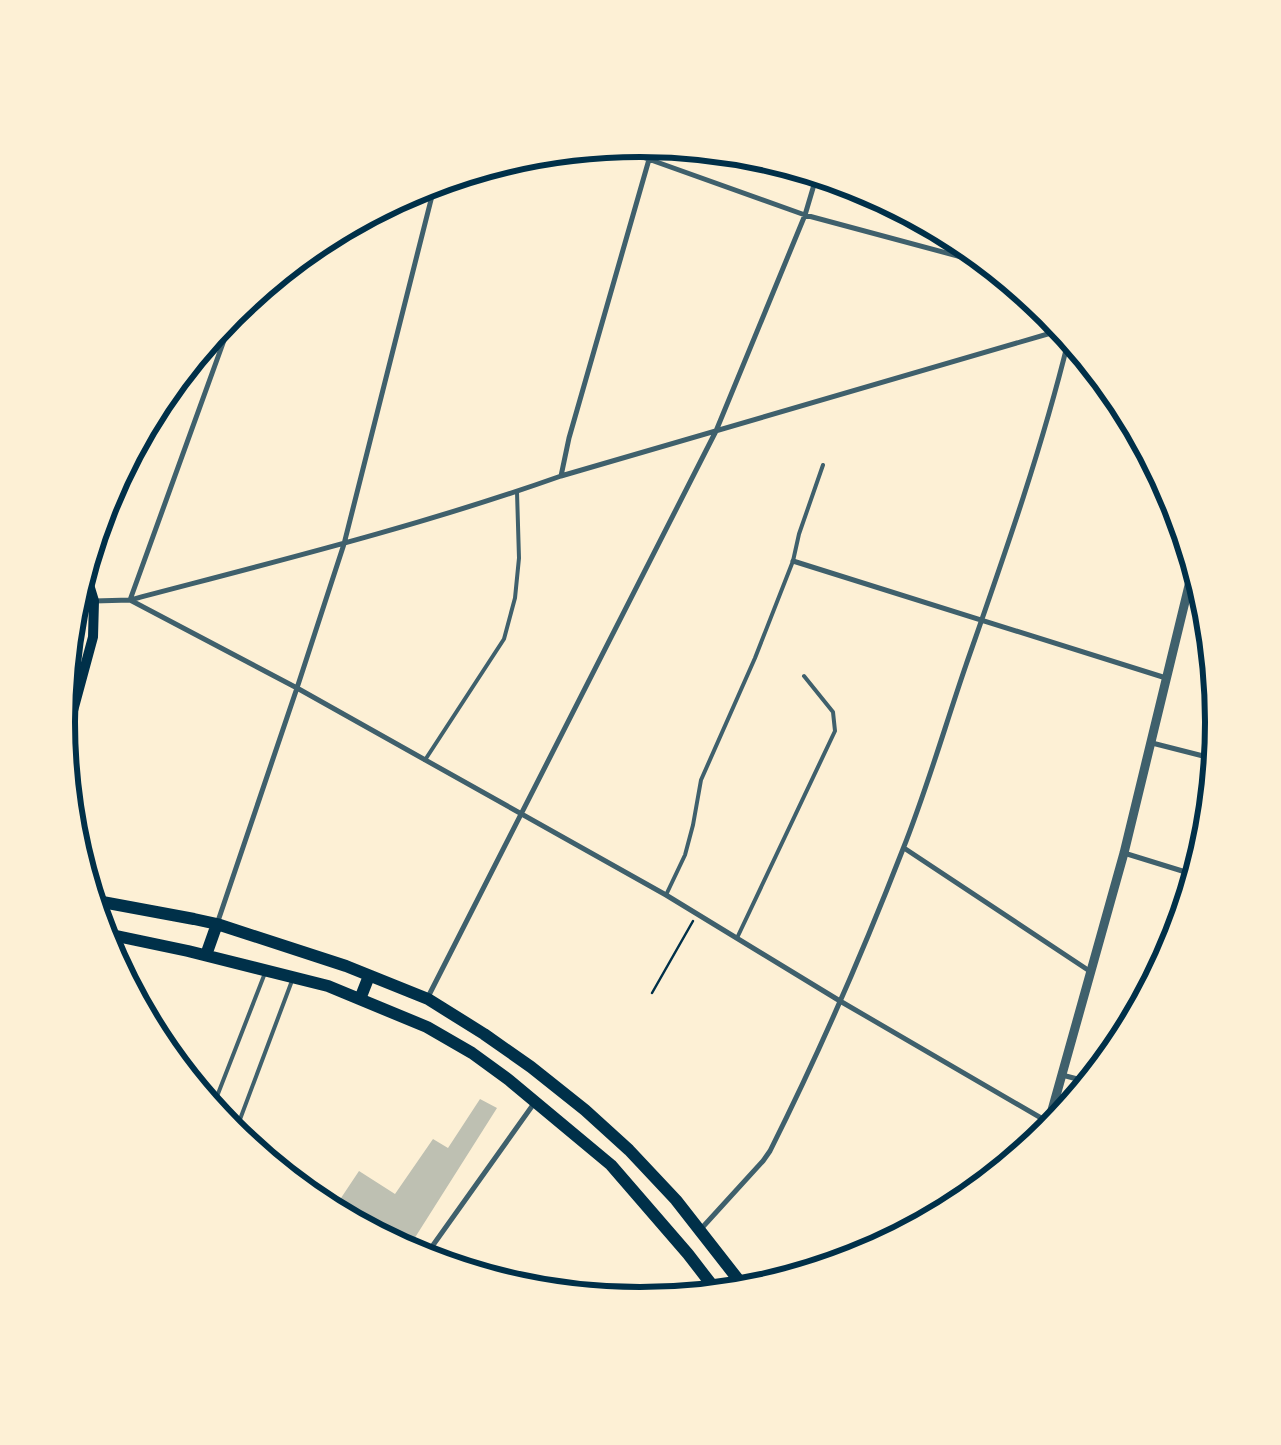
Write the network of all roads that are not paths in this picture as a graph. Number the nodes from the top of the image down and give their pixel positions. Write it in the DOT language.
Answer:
graph roads {
  1 [pos="643,157"];
  2 [pos="648,159"];
  3 [pos="814,185"];
  4 [pos="432,197"];
  5 [pos="805,215"];
  6 [pos="962,257"];
  7 [pos="1050,333"];
  8 [pos="224,341"];
  9 [pos="1066,350"];
  10 [pos="716,431"];
  11 [pos="823,465"];
  12 [pos="561,476"];
  13 [pos="517,492"];
  14 [pos="344,544"];
  15 [pos="793,561"];
  16 [pos="1189,586"];
  17 [pos="91,590"];
  18 [pos="130,600"];
  19 [pos="94,601"];
  20 [pos="982,620"];
  21 [pos="804,676"];
  22 [pos="1166,678"];
  23 [pos="76,684"];
  24 [pos="297,688"];
  25 [pos="1152,743"];
  26 [pos="1205,756"];
  27 [pos="425,760"];
  28 [pos="521,814"];
  29 [pos="904,848"];
  30 [pos="1124,853"];
  31 [pos="1186,872"];
  32 [pos="666,895"];
  33 [pos="104,901"];
  34 [pos="217,924"];
  35 [pos="117,936"];
  36 [pos="737,938"];
  37 [pos="206,955"];
  38 [pos="267,970"];
  39 [pos="1091,972"];
  40 [pos="294,976"];
  41 [pos="369,976"];
  42 [pos="360,999"];
  43 [pos="428,999"];
  44 [pos="840,1001"];
  45 [pos="1061,1074"];
  46 [pos="1079,1079"];
  47 [pos="217,1097"];
  48 [pos="536,1102"];
  49 [pos="1052,1110"];
  50 [pos="240,1121"];
  51 [pos="1041,1121"];
  52 [pos="628,1150"];
  53 [pos="611,1165"];
  54 [pos="700,1230"];
  55 [pos="431,1248"];
  56 [pos="738,1279"];
  57 [pos="706,1284"];
  1 -- 2 [label="street"];
  2 -- 5 [label="street"];
  2 -- 12 [label="street"];
  3 -- 5 [label="street"];
  4 -- 14 [label="street"];
  5 -- 6 [label="street"];
  5 -- 10 [label="street"];
  7 -- 10 [label="street"];
  8 -- 18 [label="street"];
  9 -- 20 [label="street"];
  10 -- 12 [label="street"];
  10 -- 28 [label="street"];
  11 -- 15 [label="lane"];
  12 -- 13 [label="street"];
  13 -- 14 [label="street"];
  13 -- 27 [label="lane"];
  14 -- 18 [label="street"];
  14 -- 24 [label="street"];
  15 -- 20 [label="street"];
  15 -- 32 [label="lane"];
  16 -- 22 [label="street"];
  17 -- 19 [label="main road"];
  18 -- 19 [label="street"];
  18 -- 24 [label="street"];
  19 -- 23 [label="main road"];
  20 -- 22 [label="street"];
  20 -- 29 [label="street"];
  21 -- 36 [label="lane"];
  22 -- 25 [label="street"];
  24 -- 27 [label="street"];
  24 -- 34 [label="street"];
  25 -- 26 [label="street"];
  25 -- 30 [label="street"];
  27 -- 28 [label="street"];
  28 -- 32 [label="street"];
  28 -- 43 [label="street"];
  29 -- 39 [label="street"];
  29 -- 44 [label="street"];
  30 -- 31 [label="street"];
  30 -- 39 [label="street"];
  32 -- 36 [label="street"];
  33 -- 34 [label="main road"];
  34 -- 37 [label="main road"];
  34 -- 41 [label="main road"];
  35 -- 37 [label="main road"];
  36 -- 44 [label="street"];
  37 -- 38 [label="main road"];
  38 -- 40 [label="main road"];
  38 -- 47 [label="lane"];
  39 -- 45 [label="street"];
  40 -- 42 [label="main road"];
  40 -- 50 [label="lane"];
  41 -- 42 [label="main road"];
  41 -- 43 [label="main road"];
  42 -- 48 [label="main road"];
  43 -- 52 [label="main road"];
  44 -- 51 [label="street"];
  44 -- 54 [label="street"];
  45 -- 46 [label="street"];
  45 -- 49 [label="street"];
  48 -- 53 [label="main road"];
  48 -- 55 [label="street"];
  52 -- 53 [label="main road"];
  52 -- 54 [label="main road"];
  53 -- 57 [label="main road"];
  54 -- 56 [label="main road"];
}
